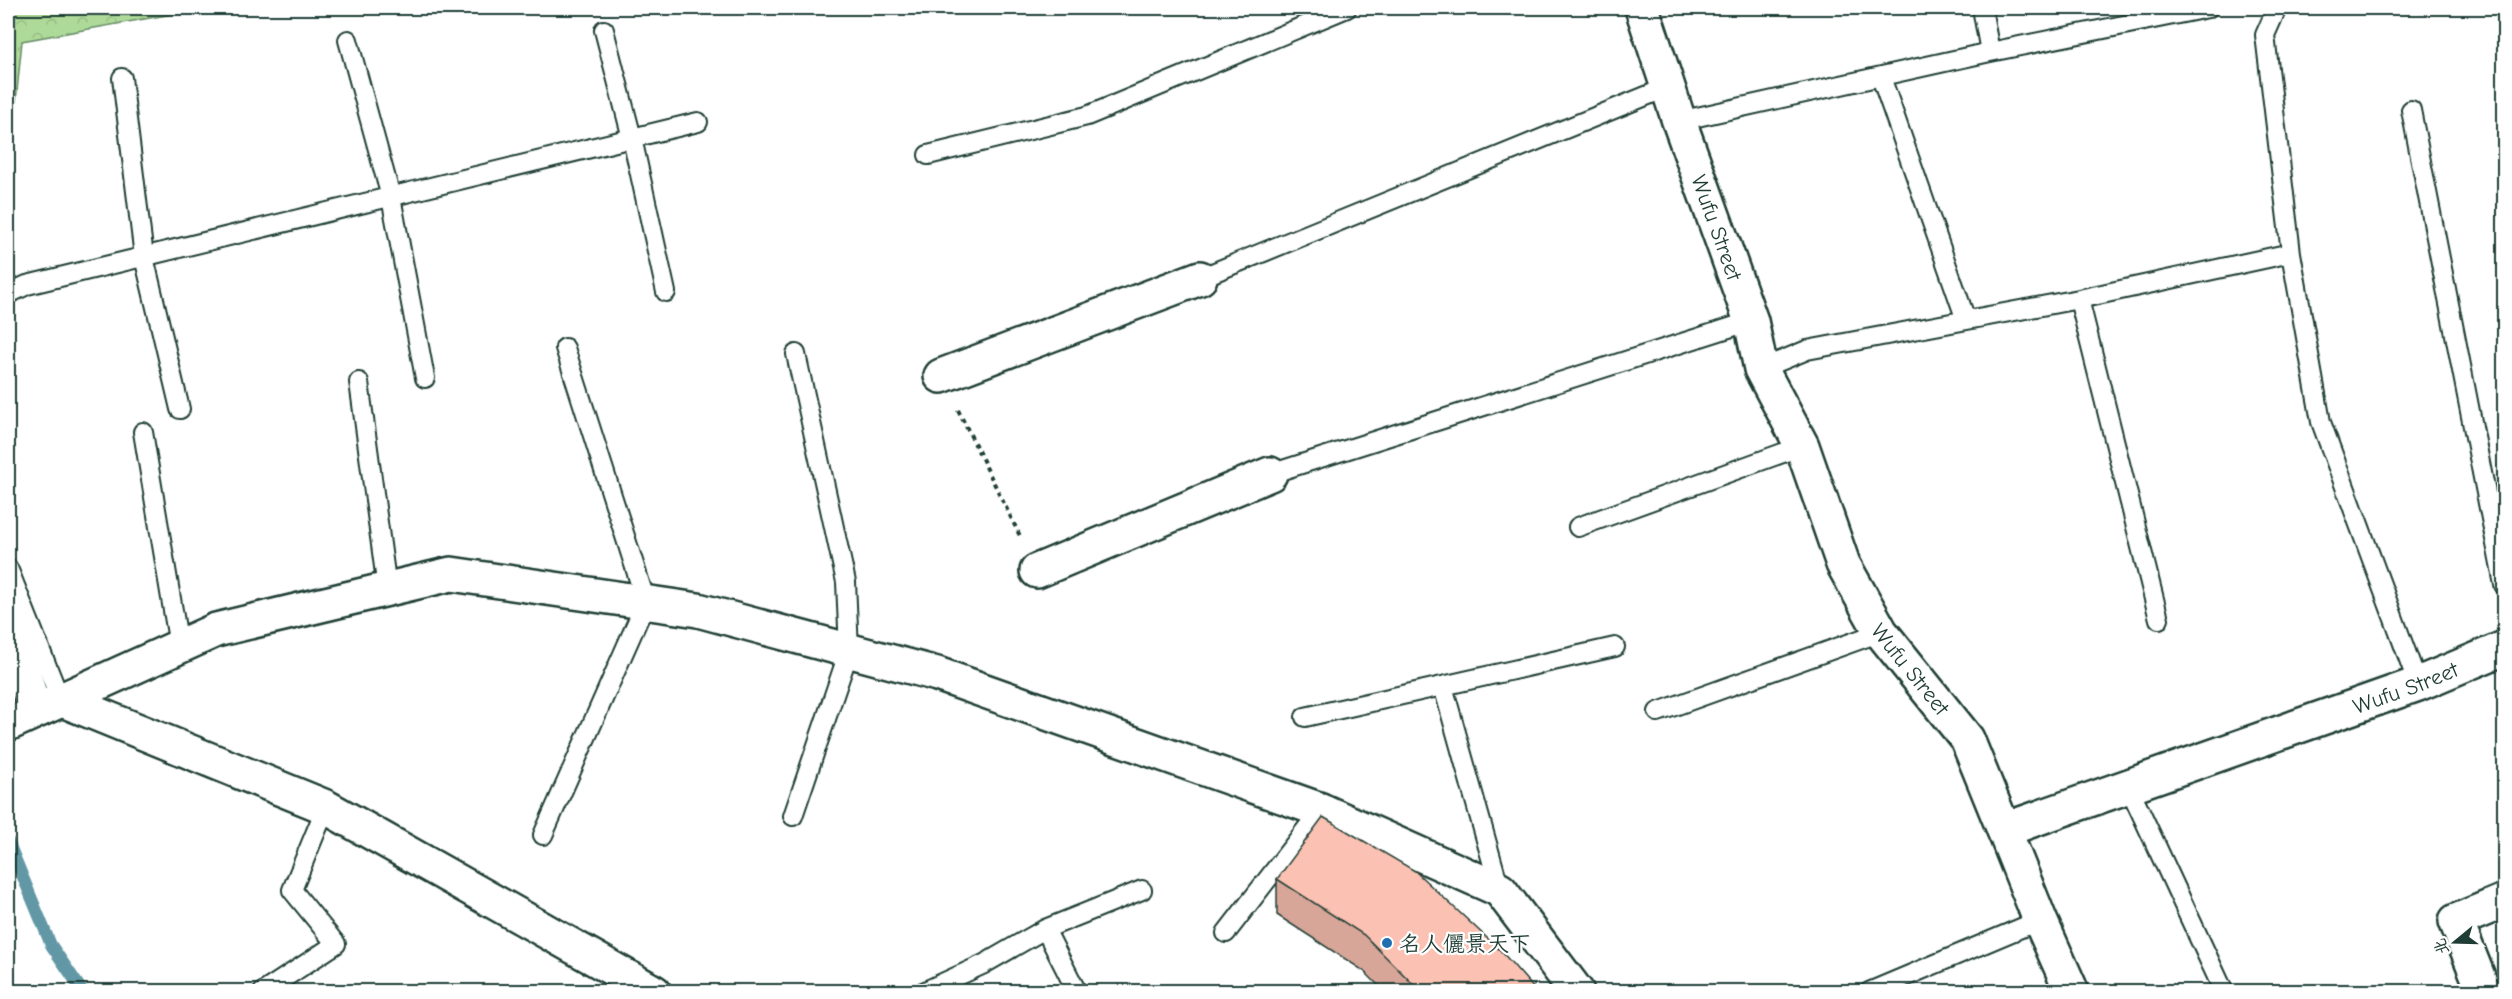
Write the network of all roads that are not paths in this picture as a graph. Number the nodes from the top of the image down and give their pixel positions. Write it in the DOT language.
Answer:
graph roads {
  1 [pos="1347,8"];
  2 [pos="1642,8"];
  3 [pos="1982,8"];
  4 [pos="2208,8"];
  5 [pos="2277,8"];
  6 [pos="2155,13"];
  7 [pos="604,30"];
  8 [pos="348,40"];
  9 [pos="1990,52"];
  10 [pos="1881,77"];
  11 [pos="122,78"];
  12 [pos="1668,87"];
  13 [pos="2411,110"];
  14 [pos="1679,121"];
  15 [pos="698,122"];
  16 [pos="632,138"];
  17 [pos="928,155"];
  18 [pos="391,197"];
  19 [pos="2291,253"];
  20 [pos="144,257"];
  21 [pos="1200,278"];
  22 [pos="666,292"];
  23 [pos="8,294"];
  24 [pos="2079,299"];
  25 [pos="1966,320"];
  26 [pos="1750,321"];
  27 [pos="565,348"];
  28 [pos="796,354"];
  29 [pos="1761,369"];
  30 [pos="941,376"];
  31 [pos="425,378"];
  32 [pos="359,382"];
  33 [pos="180,409"];
  34 [pos="143,432"];
  35 [pos="1802,446"];
  36 [pos="1270,474"];
  37 [pos="1578,527"];
  38 [pos="8,568"];
  39 [pos="1037,571"];
  40 [pos="2505,585"];
  41 [pos="387,589"];
  42 [pos="646,602"];
  43 [pos="2159,619"];
  44 [pos="8,624"];
  45 [pos="1881,632"];
  46 [pos="179,646"];
  47 [pos="1615,647"];
  48 [pos="2505,648"];
  49 [pos="849,651"];
  50 [pos="2418,684"];
  51 [pos="1443,686"];
  52 [pos="34,711"];
  53 [pos="1658,712"];
  54 [pos="1305,717"];
  55 [pos="2129,787"];
  56 [pos="326,807"];
  57 [pos="1320,810"];
  58 [pos="793,816"];
  59 [pos="2004,830"];
  60 [pos="543,835"];
  61 [pos="1142,890"];
  62 [pos="1500,890"];
  63 [pos="2505,901"];
  64 [pos="2040,920"];
  65 [pos="1045,929"];
  66 [pos="1226,933"];
  67 [pos="650,991"];
  68 [pos="263,992"];
  69 [pos="923,992"];
  70 [pos="1077,992"];
  71 [pos="1577,992"];
  72 [pos="1869,992"];
  73 [pos="2072,992"];
  74 [pos="2224,992"];
  75 [pos="2484,992"];
  1 -- 17 [label="lane"];
  2 -- 12 [label="street, Wufu Street"];
  3 -- 9 [label="lane"];
  4 -- 6 [label="lane"];
  5 -- 19 [label="lane"];
  6 -- 9 [label="lane"];
  7 -- 16 [label="lane"];
  8 -- 18 [label="lane"];
  9 -- 10 [label="lane"];
  10 -- 14 [label="lane"];
  10 -- 25 [label="lane"];
  11 -- 20 [label="lane"];
  12 -- 14 [label="street, Wufu Street"];
  12 -- 21 [label="lane"];
  13 -- 40 [label="lane"];
  14 -- 26 [label="street, Wufu Street"];
  15 -- 16 [label="lane"];
  16 -- 18 [label="lane"];
  16 -- 22 [label="lane"];
  18 -- 20 [label="lane"];
  18 -- 31 [label="lane"];
  19 -- 24 [label="lane"];
  19 -- 50 [label="lane"];
  20 -- 23 [label="lane"];
  20 -- 33 [label="lane"];
  21 -- 30 [label="street"];
  24 -- 25 [label="lane"];
  24 -- 43 [label="lane"];
  25 -- 29 [label="lane"];
  26 -- 29 [label="street, Wufu Street"];
  26 -- 36 [label="lane"];
  27 -- 42 [label="lane"];
  28 -- 49 [label="lane"];
  29 -- 35 [label="street, Wufu Street"];
  32 -- 41 [label="lane"];
  34 -- 46 [label="lane"];
  35 -- 37 [label="lane"];
  35 -- 45 [label="street, Wufu Street"];
  36 -- 39 [label="street"];
  38 -- 52 [label="lane"];
  41 -- 42 [label="street"];
  41 -- 46 [label="street"];
  42 -- 49 [label="street"];
  42 -- 60 [label="lane"];
  44 -- 52 [label="street"];
  45 -- 53 [label="lane"];
  45 -- 59 [label="street, Wufu Street"];
  46 -- 52 [label="street"];
  47 -- 51 [label="lane"];
  48 -- 50 [label="street, Wufu Street"];
  49 -- 57 [label="street"];
  49 -- 58 [label="lane"];
  50 -- 55 [label="street, Wufu Street"];
  51 -- 54 [label="lane"];
  51 -- 62 [label="lane"];
  52 -- 56 [label="street"];
  55 -- 59 [label="street, Wufu Street"];
  55 -- 74 [label="lane"];
  56 -- 67 [label="street"];
  56 -- 68 [label="lane"];
  57 -- 62 [label="street"];
  57 -- 66 [label="lane"];
  59 -- 64 [label="street"];
  61 -- 65 [label="lane"];
  62 -- 71 [label="street"];
  63 -- 75 [label="street"];
  64 -- 72 [label="lane"];
  64 -- 73 [label="street"];
  65 -- 69 [label="lane"];
  65 -- 70 [label="lane"];
}
